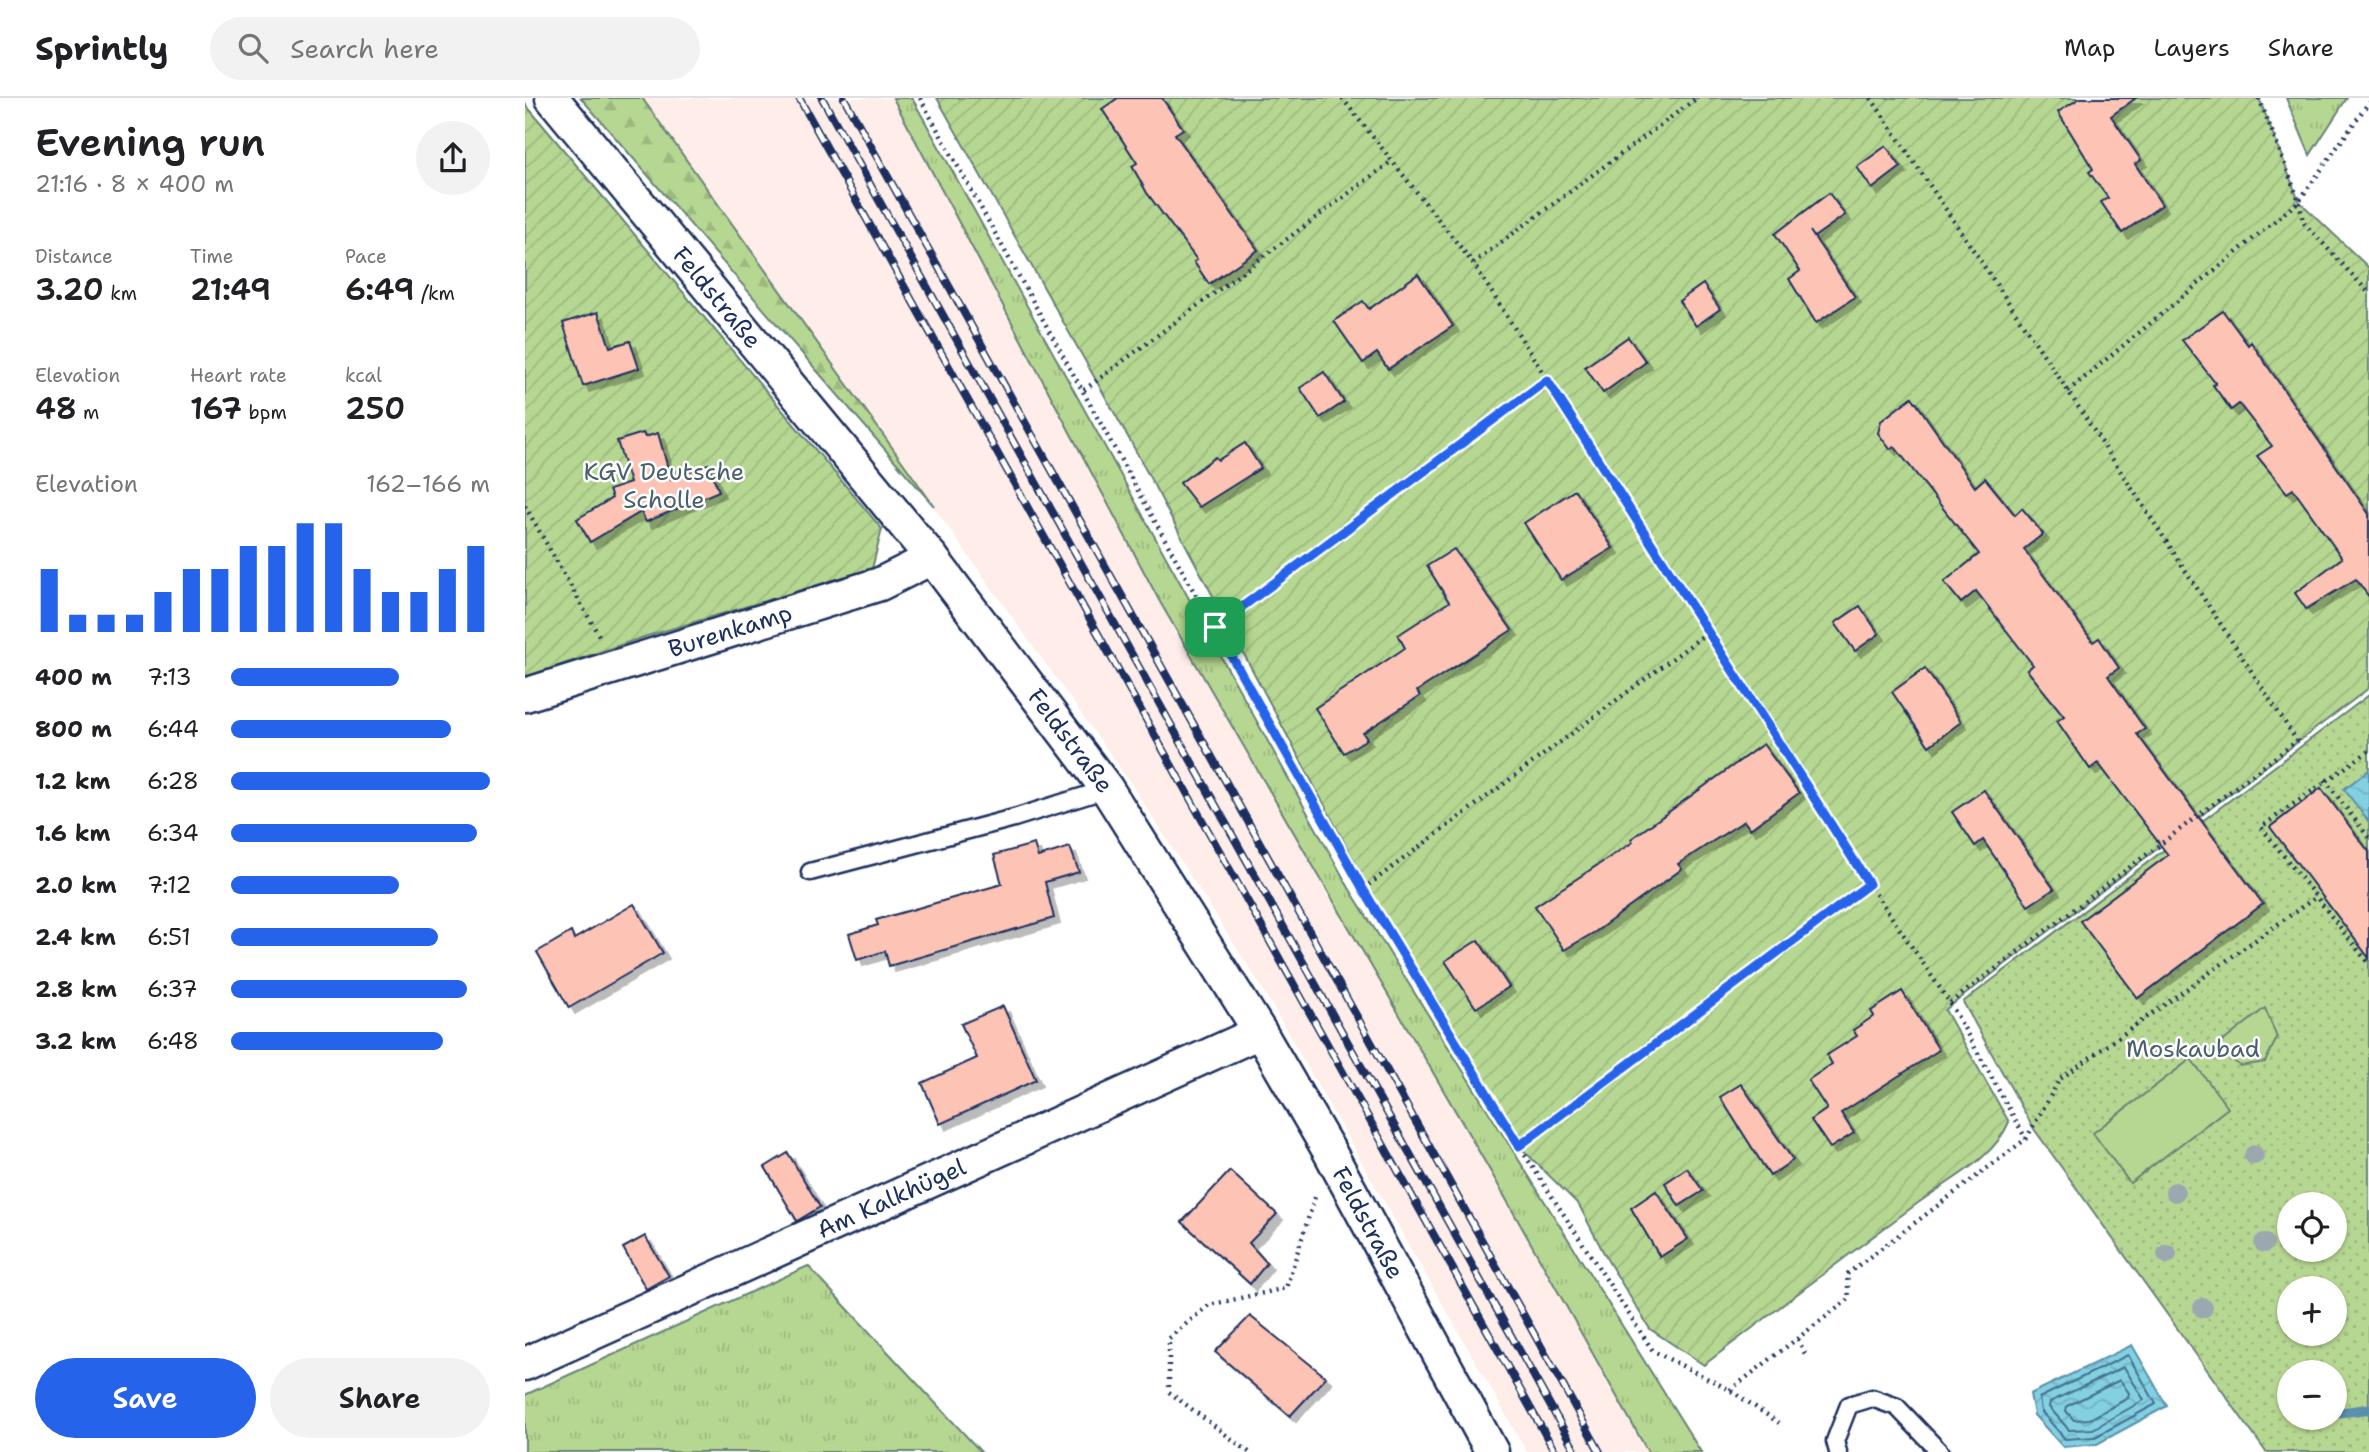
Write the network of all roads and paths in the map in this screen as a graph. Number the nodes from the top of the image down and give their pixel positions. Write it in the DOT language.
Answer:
graph roads {
  1 [pos="552,98"];
  2 [pos="920,98"];
  3 [pos="1342,98"];
  4 [pos="1697,98"];
  5 [pos="1871,98"];
  6 [pos="2259,98"];
  7 [pos="2369,102"];
  8 [pos="1392,161"];
  9 [pos="2299,201"];
  10 [pos="1473,263"];
  11 [pos="2369,293"];
  12 [pos="1547,380"];
  13 [pos="1084,390"];
  14 [pos="2068,391"];
  15 [pos="525,506"];
  16 [pos="932,558"];
  17 [pos="1215,627"];
  18 [pos="1708,632"];
  19 [pos="618,667"];
  20 [pos="525,695"];
  21 [pos="2369,751"];
  22 [pos="2325,780"];
  23 [pos="1107,789"];
  24 [pos="2369,838"];
  25 [pos="810,872"];
  26 [pos="1869,884"];
  27 [pos="1363,889"];
  28 [pos="2316,897"];
  29 [pos="2369,964"];
  30 [pos="1950,1003"];
  31 [pos="1260,1032"];
  32 [pos="2026,1139"];
  33 [pos="1519,1146"];
  34 [pos="1328,1149"];
  35 [pos="1798,1339"];
  36 [pos="1807,1356"];
  37 [pos="525,1364"];
  38 [pos="1730,1390"];
  39 [pos="1779,1423"];
  40 [pos="1249,1452"];
  41 [pos="1492,1452"];
  42 [pos="1838,1452"];
  43 [pos="1940,1452"];
  1 -- 16 [label="street, Feldstraße"];
  2 -- 13 [label="path"];
  3 -- 8 [label="path"];
  4 -- 10 [label="path"];
  5 -- 14 [label="path"];
  6 -- 9 [label="path"];
  7 -- 9 [label="path"];
  8 -- 10 [label="path"];
  8 -- 13 [label="path"];
  9 -- 11 [label="path"];
  9 -- 14 [label="path"];
  10 -- 12 [label="path"];
  12 -- 17 [label="path"];
  12 -- 18 [label="path"];
  13 -- 17 [label="path"];
  14 -- 30 [label="path"];
  15 -- 19 [label="path"];
  16 -- 19 [label="street, Burenkamp"];
  16 -- 23 [label="street, Feldstraße"];
  17 -- 27 [label="path"];
  18 -- 26 [label="path"];
  18 -- 27 [label="path"];
  19 -- 20 [label="street, Burenkamp"];
  21 -- 22 [label="path"];
  22 -- 24 [label="path"];
  22 -- 28 [label="path"];
  23 -- 25 [label="lane"];
  23 -- 31 [label="street, Feldstraße"];
  26 -- 30 [label="path"];
  26 -- 33 [label="path"];
  27 -- 33 [label="path"];
  28 -- 29 [label="path"];
  28 -- 32 [label="path"];
  30 -- 32 [label="path"];
  31 -- 34 [label="street, Feldstraße"];
  31 -- 37 [label="street, Am Kalkhügel"];
  32 -- 35 [label="path"];
  33 -- 38 [label="path"];
  34 -- 40 [label="path"];
  34 -- 41 [label="street, Feldstraße"];
  35 -- 36 [label="path"];
  35 -- 38 [label="path"];
  38 -- 39 [label="path"];
  42 -- 43 [label="lane"];
}
